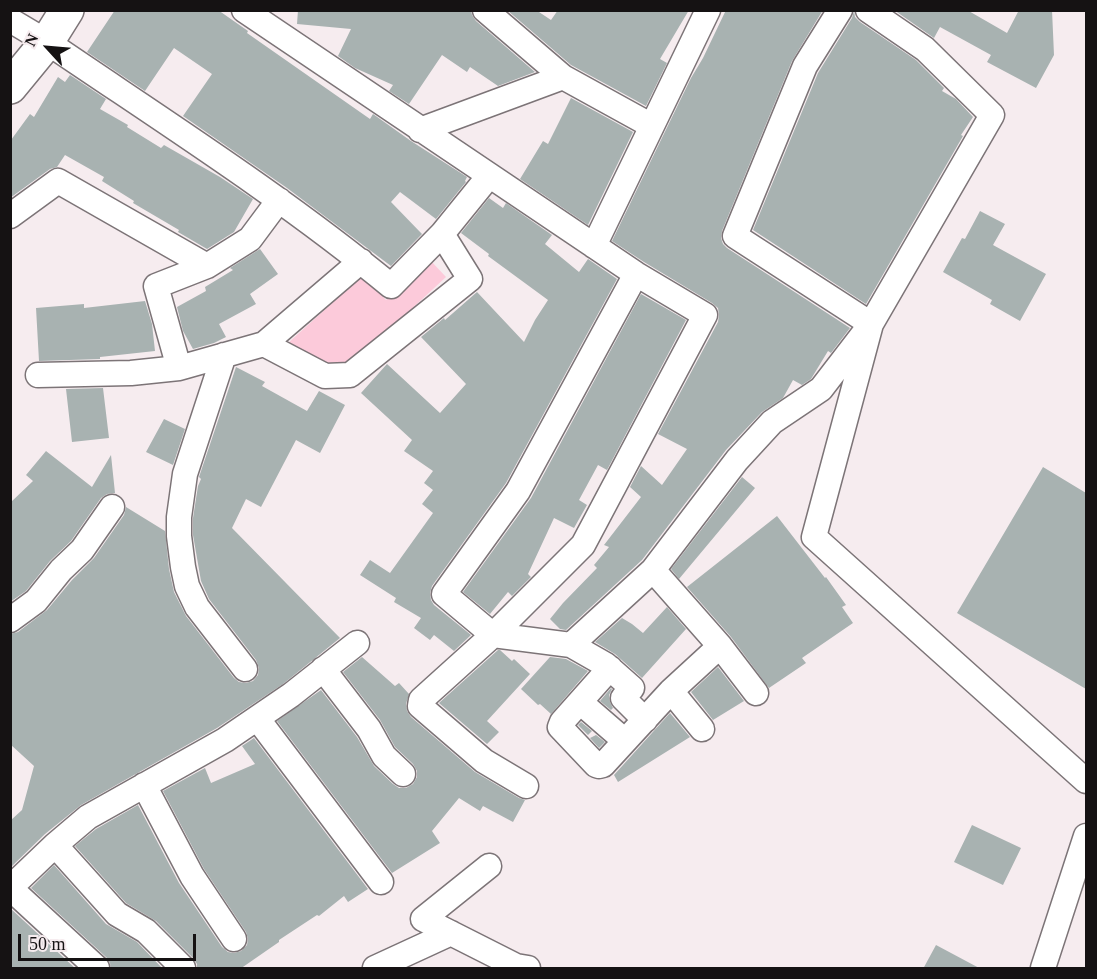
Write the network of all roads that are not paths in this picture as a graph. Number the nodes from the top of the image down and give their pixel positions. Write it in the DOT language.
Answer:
graph roads {
  1 [pos="67,10"];
  2 [pos="244,10"];
  3 [pos="485,10"];
  4 [pos="708,10"];
  5 [pos="840,10"];
  6 [pos="867,10"];
  7 [pos="10,20"];
  8 [pos="47,42"];
  9 [pos="562,77"];
  10 [pos="10,87"];
  11 [pos="652,126"];
  12 [pos="420,130"];
  13 [pos="489,176"];
  14 [pos="279,200"];
  15 [pos="10,216"];
  16 [pos="442,234"];
  17 [pos="594,246"];
  18 [pos="361,261"];
  19 [pos="207,266"];
  20 [pos="636,274"];
  21 [pos="870,324"];
  22 [pos="264,344"];
  23 [pos="224,355"];
  24 [pos="179,368"];
  25 [pos="38,375"];
  26 [pos="112,507"];
  27 [pos="653,570"];
  28 [pos="10,620"];
  29 [pos="493,635"];
  30 [pos="357,643"];
  31 [pos="571,645"];
  32 [pos="720,646"];
  33 [pos="610,668"];
  34 [pos="245,669"];
  35 [pos="323,669"];
  36 [pos="671,691"];
  37 [pos="756,693"];
  38 [pos="623,698"];
  39 [pos="580,702"];
  40 [pos="257,718"];
  41 [pos="645,720"];
  42 [pos="602,721"];
  43 [pos="702,729"];
  44 [pos="625,741"];
  45 [pos="403,774"];
  46 [pos="1086,781"];
  47 [pos="144,785"];
  48 [pos="526,786"];
  49 [pos="1086,836"];
  50 [pos="55,845"];
  51 [pos="489,866"];
  52 [pos="381,882"];
  53 [pos="11,888"];
  54 [pos="451,933"];
  55 [pos="234,939"];
  56 [pos="97,969"];
  57 [pos="183,969"];
  58 [pos="375,969"];
  59 [pos="528,969"];
  60 [pos="1043,969"];
  1 -- 8 [label="street"];
  2 -- 12 [label="street"];
  3 -- 9 [label="street"];
  4 -- 11 [label="street"];
  5 -- 21 [label="street"];
  6 -- 21 [label="street"];
  7 -- 8 [label="street"];
  8 -- 10 [label="street"];
  8 -- 14 [label="street"];
  9 -- 11 [label="street"];
  9 -- 12 [label="street"];
  11 -- 17 [label="street"];
  12 -- 13 [label="street"];
  13 -- 16 [label="street"];
  13 -- 17 [label="street"];
  14 -- 18 [label="street"];
  14 -- 19 [label="street"];
  15 -- 19 [label="street"];
  16 -- 18 [label="street"];
  16 -- 22 [label="street"];
  17 -- 20 [label="street"];
  18 -- 22 [label="street"];
  19 -- 24 [label="street"];
  20 -- 29 [label="street"];
  20 -- 29 [label="street"];
  21 -- 27 [label="street"];
  21 -- 46 [label="street"];
  22 -- 23 [label="street"];
  23 -- 24 [label="street"];
  23 -- 34 [label="street"];
  24 -- 25 [label="street"];
  26 -- 28 [label="street"];
  27 -- 31 [label="street"];
  27 -- 32 [label="street"];
  29 -- 31 [label="street"];
  29 -- 48 [label="street"];
  30 -- 35 [label="street"];
  31 -- 33 [label="street"];
  32 -- 36 [label="street"];
  32 -- 37 [label="street"];
  33 -- 38 [label="street"];
  33 -- 39 [label="street"];
  35 -- 40 [label="street"];
  35 -- 45 [label="street"];
  36 -- 41 [label="street"];
  36 -- 43 [label="street"];
  38 -- 41 [label="street"];
  38 -- 42 [label="street"];
  39 -- 42 [label="street"];
  39 -- 44 [label="street"];
  40 -- 47 [label="street"];
  40 -- 52 [label="street"];
  41 -- 44 [label="street"];
  42 -- 44 [label="street"];
  47 -- 50 [label="street"];
  47 -- 55 [label="street"];
  49 -- 60 [label="street"];
  50 -- 53 [label="street"];
  50 -- 57 [label="street"];
  51 -- 54 [label="street"];
  53 -- 56 [label="street"];
  54 -- 58 [label="street"];
  54 -- 59 [label="street"];
}
